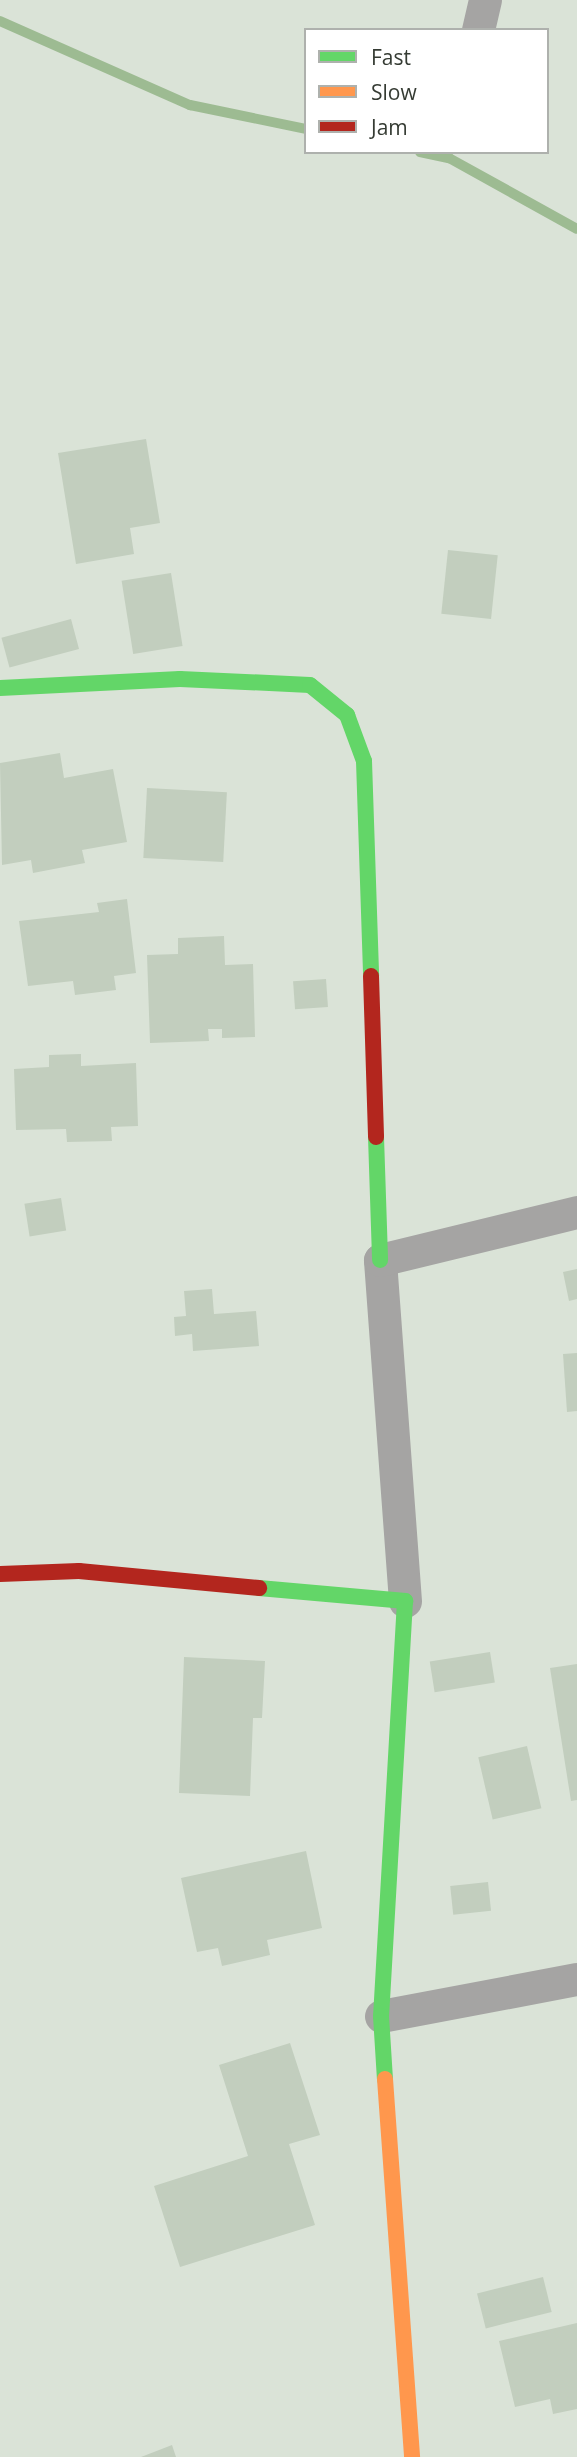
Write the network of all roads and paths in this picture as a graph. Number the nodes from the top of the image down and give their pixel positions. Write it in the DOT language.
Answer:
graph roads {
  1 [pos="485,0"];
  2 [pos="478,28"];
  3 [pos="0,688"];
  4 [pos="577,1213"];
  5 [pos="380,1260"];
  6 [pos="0,1574"];
  7 [pos="405,1601"];
  8 [pos="577,1979"];
  9 [pos="381,2017"];
  10 [pos="412,2457"];
  1 -- 2 [label="street"];
  3 -- 5 [label="street"];
  4 -- 5 [label="street"];
  5 -- 7 [label="street"];
  6 -- 7 [label="street"];
  7 -- 9 [label="street"];
  8 -- 9 [label="street"];
  9 -- 10 [label="street"];
}
